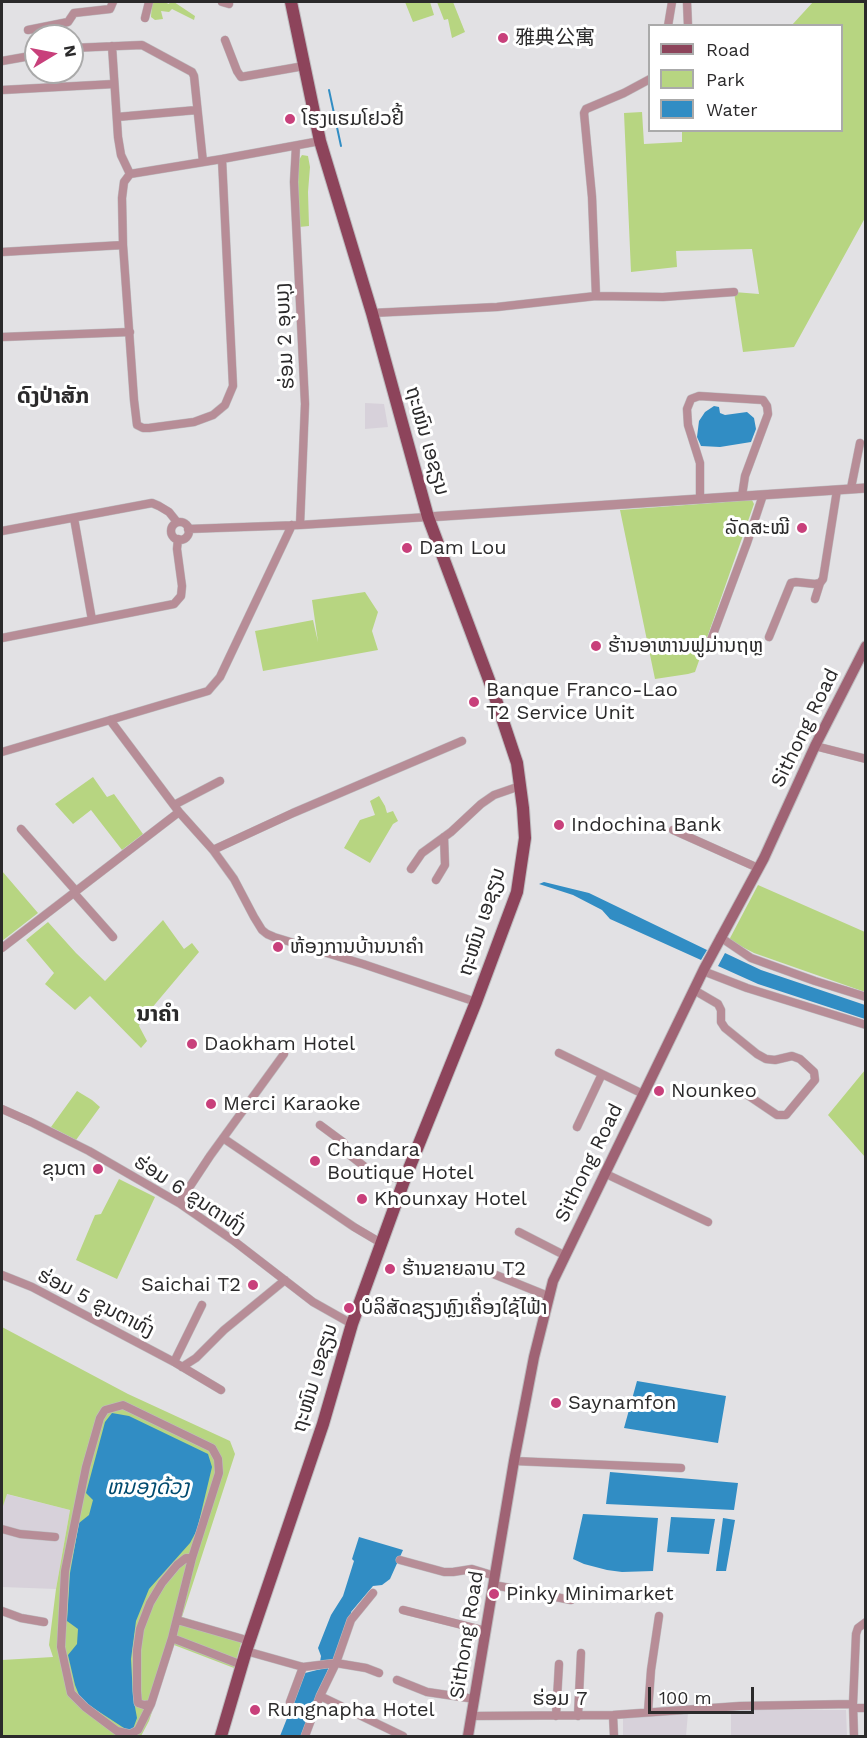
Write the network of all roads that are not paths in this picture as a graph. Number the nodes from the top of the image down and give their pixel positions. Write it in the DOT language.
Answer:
graph roads {
  1 [pos="113,2"];
  2 [pos="149,2"];
  3 [pos="291,2"];
  4 [pos="672,2"];
  5 [pos="687,2"];
  6 [pos="145,18"];
  7 [pos="58,24"];
  8 [pos="668,24"];
  9 [pos="688,24"];
  10 [pos="225,40"];
  11 [pos="112,46"];
  12 [pos="84,47"];
  13 [pos="24,57"];
  14 [pos="2,61"];
  15 [pos="304,66"];
  16 [pos="648,80"];
  17 [pos="114,84"];
  18 [pos="2,90"];
  19 [pos="197,110"];
  20 [pos="117,117"];
  21 [pos="320,141"];
  22 [pos="296,146"];
  23 [pos="222,159"];
  24 [pos="203,162"];
  25 [pos="130,174"];
  26 [pos="123,245"];
  27 [pos="2,252"];
  28 [pos="734,292"];
  29 [pos="596,296"];
  30 [pos="372,313"];
  31 [pos="130,332"];
  32 [pos="2,338"];
  33 [pos="860,443"];
  34 [pos="850,488"];
  35 [pos="866,488"];
  36 [pos="837,490"];
  37 [pos="763,495"];
  38 [pos="742,496"];
  39 [pos="700,499"];
  40 [pos="428,517"];
  41 [pos="74,518"];
  42 [pos="177,522"];
  43 [pos="296,525"];
  44 [pos="188,529"];
  45 [pos="2,531"];
  46 [pos="178,539"];
  47 [pos="820,583"];
  48 [pos="815,599"];
  49 [pos="92,620"];
  50 [pos="769,637"];
  51 [pos="2,638"];
  52 [pos="866,646"];
  53 [pos="708,648"];
  54 [pos="110,720"];
  55 [pos="462,741"];
  56 [pos="815,746"];
  57 [pos="2,752"];
  58 [pos="866,759"];
  59 [pos="220,781"];
  60 [pos="520,786"];
  61 [pos="176,809"];
  62 [pos="21,829"];
  63 [pos="673,830"];
  64 [pos="444,837"];
  65 [pos="213,850"];
  66 [pos="758,868"];
  67 [pos="411,869"];
  68 [pos="436,880"];
  69 [pos="75,892"];
  70 [pos="113,937"];
  71 [pos="720,937"];
  72 [pos="2,948"];
  73 [pos="703,970"];
  74 [pos="694,990"];
  75 [pos="866,997"];
  76 [pos="476,1002"];
  77 [pos="866,1025"];
  78 [pos="559,1053"];
  79 [pos="284,1054"];
  80 [pos="602,1074"];
  81 [pos="743,1092"];
  82 [pos="643,1094"];
  83 [pos="2,1109"];
  84 [pos="320,1125"];
  85 [pos="577,1127"];
  86 [pos="223,1138"];
  87 [pos="604,1173"];
  88 [pos="404,1181"];
  89 [pos="179,1203"];
  90 [pos="708,1222"];
  91 [pos="519,1232"];
  92 [pos="381,1243"];
  93 [pos="564,1255"];
  94 [pos="486,1271"];
  95 [pos="2,1275"];
  96 [pos="285,1280"];
  97 [pos="548,1296"];
  98 [pos="202,1305"];
  99 [pos="352,1324"];
  100 [pos="174,1362"];
  101 [pos="182,1367"];
  102 [pos="221,1390"];
  103 [pos="514,1461"];
  104 [pos="681,1468"];
  105 [pos="2,1529"];
  106 [pos="55,1537"];
  107 [pos="192,1558"];
  108 [pos="400,1560"];
  109 [pos="494,1581"];
  110 [pos="373,1593"];
  111 [pos="571,1600"];
  112 [pos="402,1610"];
  113 [pos="2,1611"];
  114 [pos="659,1616"];
  115 [pos="177,1620"];
  116 [pos="44,1622"];
  117 [pos="866,1622"];
  118 [pos="486,1631"];
  119 [pos="172,1638"];
  120 [pos="248,1646"];
  121 [pos="581,1653"];
  122 [pos="335,1663"];
  123 [pos="559,1664"];
  124 [pos="242,1665"];
  125 [pos="303,1667"];
  126 [pos="378,1673"];
  127 [pos="397,1680"];
  128 [pos="320,1695"];
  129 [pos="475,1699"];
  130 [pos="290,1702"];
  131 [pos="151,1704"];
  132 [pos="340,1706"];
  133 [pos="853,1706"];
  134 [pos="866,1708"];
  135 [pos="648,1712"];
  136 [pos="355,1713"];
  137 [pos="613,1715"];
  138 [pos="472,1716"];
  139 [pos="556,1716"];
  140 [pos="578,1716"];
  141 [pos="221,1737"];
  142 [pos="305,1737"];
  143 [pos="403,1737"];
  144 [pos="468,1737"];
  145 [pos="614,1737"];
  146 [pos="854,1737"];
  1 -- 7 [label="street"];
  2 -- 6 [label="street"];
  3 -- 15 [label="main road, ຖະໜົນ ເອຊຽນ"];
  4 -- 8 [label="street"];
  5 -- 9 [label="street"];
  10 -- 15 [label="street"];
  11 -- 12 [label="street"];
  11 -- 17 [label="street"];
  11 -- 19 [label="street"];
  13 -- 14 [label="street"];
  15 -- 21 [label="main road, ຖະໜົນ ເອຊຽນ"];
  16 -- 29 [label="street"];
  17 -- 18 [label="street"];
  17 -- 20 [label="street"];
  19 -- 20 [label="street"];
  19 -- 24 [label="street"];
  20 -- 25 [label="street"];
  21 -- 22 [label="street"];
  21 -- 30 [label="main road, ຖະໜົນ ເອຊຽນ"];
  22 -- 23 [label="street"];
  22 -- 43 [label="street, ຮ່ອມ 2 ອຸບມຸງ"];
  23 -- 24 [label="street"];
  23 -- 31 [label="street"];
  24 -- 25 [label="street"];
  25 -- 26 [label="street"];
  26 -- 27 [label="street"];
  26 -- 31 [label="street"];
  28 -- 29 [label="street"];
  29 -- 30 [label="street"];
  30 -- 40 [label="main road, ຖະໜົນ ເອຊຽນ"];
  31 -- 32 [label="street"];
  33 -- 34 [label="street"];
  34 -- 35 [label="street"];
  34 -- 36 [label="street"];
  36 -- 37 [label="street"];
  36 -- 47 [label="street"];
  37 -- 38 [label="street"];
  37 -- 53 [label="street"];
  38 -- 39 [label="street"];
  38 -- 39 [label="street"];
  39 -- 40 [label="street"];
  40 -- 43 [label="street"];
  40 -- 60 [label="main road, ຖະໜົນ ເອຊຽນ"];
  41 -- 42 [label="street"];
  41 -- 45 [label="street"];
  41 -- 49 [label="street"];
  42 -- 44 [label="street"];
  42 -- 46 [label="street"];
  43 -- 44 [label="street"];
  43 -- 54 [label="street"];
  44 -- 46 [label="street"];
  46 -- 49 [label="street"];
  47 -- 48 [label="street"];
  47 -- 50 [label="street"];
  49 -- 51 [label="street"];
  52 -- 56 [label="main road, Sithong Road"];
  54 -- 57 [label="street"];
  54 -- 61 [label="street"];
  55 -- 65 [label="street"];
  56 -- 58 [label="street"];
  56 -- 66 [label="main road, Sithong Road"];
  59 -- 61 [label="street"];
  60 -- 64 [label="street"];
  60 -- 76 [label="main road, ຖະໜົນ ເອຊຽນ"];
  61 -- 65 [label="street"];
  61 -- 69 [label="street"];
  62 -- 69 [label="street"];
  63 -- 66 [label="street"];
  64 -- 67 [label="street"];
  64 -- 68 [label="street"];
  65 -- 76 [label="street"];
  66 -- 71 [label="main road, Sithong Road"];
  69 -- 70 [label="street"];
  69 -- 72 [label="street"];
  71 -- 73 [label="main road, Sithong Road"];
  71 -- 75 [label="street"];
  73 -- 74 [label="main road, Sithong Road"];
  73 -- 77 [label="street"];
  74 -- 81 [label="street"];
  74 -- 82 [label="main road, Sithong Road"];
  76 -- 88 [label="main road, ຖະໜົນ ເອຊຽນ"];
  78 -- 80 [label="street"];
  79 -- 86 [label="street"];
  80 -- 82 [label="street"];
  80 -- 85 [label="street"];
  82 -- 87 [label="main road, Sithong Road"];
  83 -- 89 [label="street, ຮ່ອມ 6 ຂູນຕາທົ່ງ"];
  84 -- 88 [label="street"];
  86 -- 89 [label="street"];
  86 -- 92 [label="street"];
  87 -- 90 [label="street"];
  87 -- 93 [label="main road, Sithong Road"];
  88 -- 92 [label="main road, ຖະໜົນ ເອຊຽນ"];
  89 -- 96 [label="street, ຮ່ອມ 6 ຂູນຕາທົ່ງ"];
  91 -- 93 [label="street"];
  92 -- 99 [label="main road, ຖະໜົນ ເອຊຽນ"];
  93 -- 97 [label="main road, Sithong Road"];
  94 -- 97 [label="street"];
  95 -- 100 [label="street, ຮ່ອມ 5 ຂູນຕາທົ່ງ"];
  96 -- 99 [label="street, ຮ່ອມ 6 ຂູນຕາທົ່ງ"];
  96 -- 101 [label="street"];
  97 -- 103 [label="main road, Sithong Road"];
  98 -- 100 [label="street"];
  99 -- 120 [label="main road, ຖະໜົນ ເອຊຽນ"];
  100 -- 101 [label="street, ຮ່ອມ 5 ຂູນຕາທົ່ງ"];
  101 -- 102 [label="street, ຮ່ອມ 5 ຂູນຕາທົ່ງ"];
  103 -- 104 [label="street"];
  103 -- 109 [label="main road, Sithong Road"];
  105 -- 106 [label="street"];
  107 -- 115 [label="street"];
  107 -- 131 [label="street"];
  107 -- 131 [label="street"];
  108 -- 109 [label="street"];
  109 -- 111 [label="street"];
  109 -- 118 [label="main road, Sithong Road"];
  110 -- 122 [label="street"];
  112 -- 118 [label="street"];
  113 -- 116 [label="street"];
  114 -- 135 [label="street"];
  115 -- 119 [label="street"];
  115 -- 120 [label="street"];
  117 -- 133 [label="street"];
  118 -- 129 [label="main road, Sithong Road"];
  119 -- 124 [label="street"];
  119 -- 131 [label="street"];
  120 -- 124 [label="main road, ຖະໜົນ ເອຊຽນ"];
  120 -- 125 [label="street"];
  121 -- 140 [label="street"];
  122 -- 125 [label="street"];
  122 -- 126 [label="street"];
  122 -- 128 [label="street"];
  123 -- 139 [label="street"];
  124 -- 141 [label="main road, ຖະໜົນ ເອຊຽນ"];
  125 -- 130 [label="street"];
  127 -- 129 [label="street"];
  128 -- 132 [label="street"];
  128 -- 142 [label="street"];
  129 -- 138 [label="main road, Sithong Road"];
  133 -- 134 [label="street, ຮ່ອມ 7"];
  133 -- 135 [label="street, ຮ່ອມ 7"];
  133 -- 146 [label="street"];
  135 -- 137 [label="street, ຮ່ອມ 7"];
  136 -- 143 [label="street"];
  137 -- 140 [label="street, ຮ່ອມ 7"];
  137 -- 145 [label="street"];
  138 -- 139 [label="street, ຮ່ອມ 7"];
  138 -- 144 [label="main road, Sithong Road"];
  139 -- 140 [label="street, ຮ່ອມ 7"];
}
